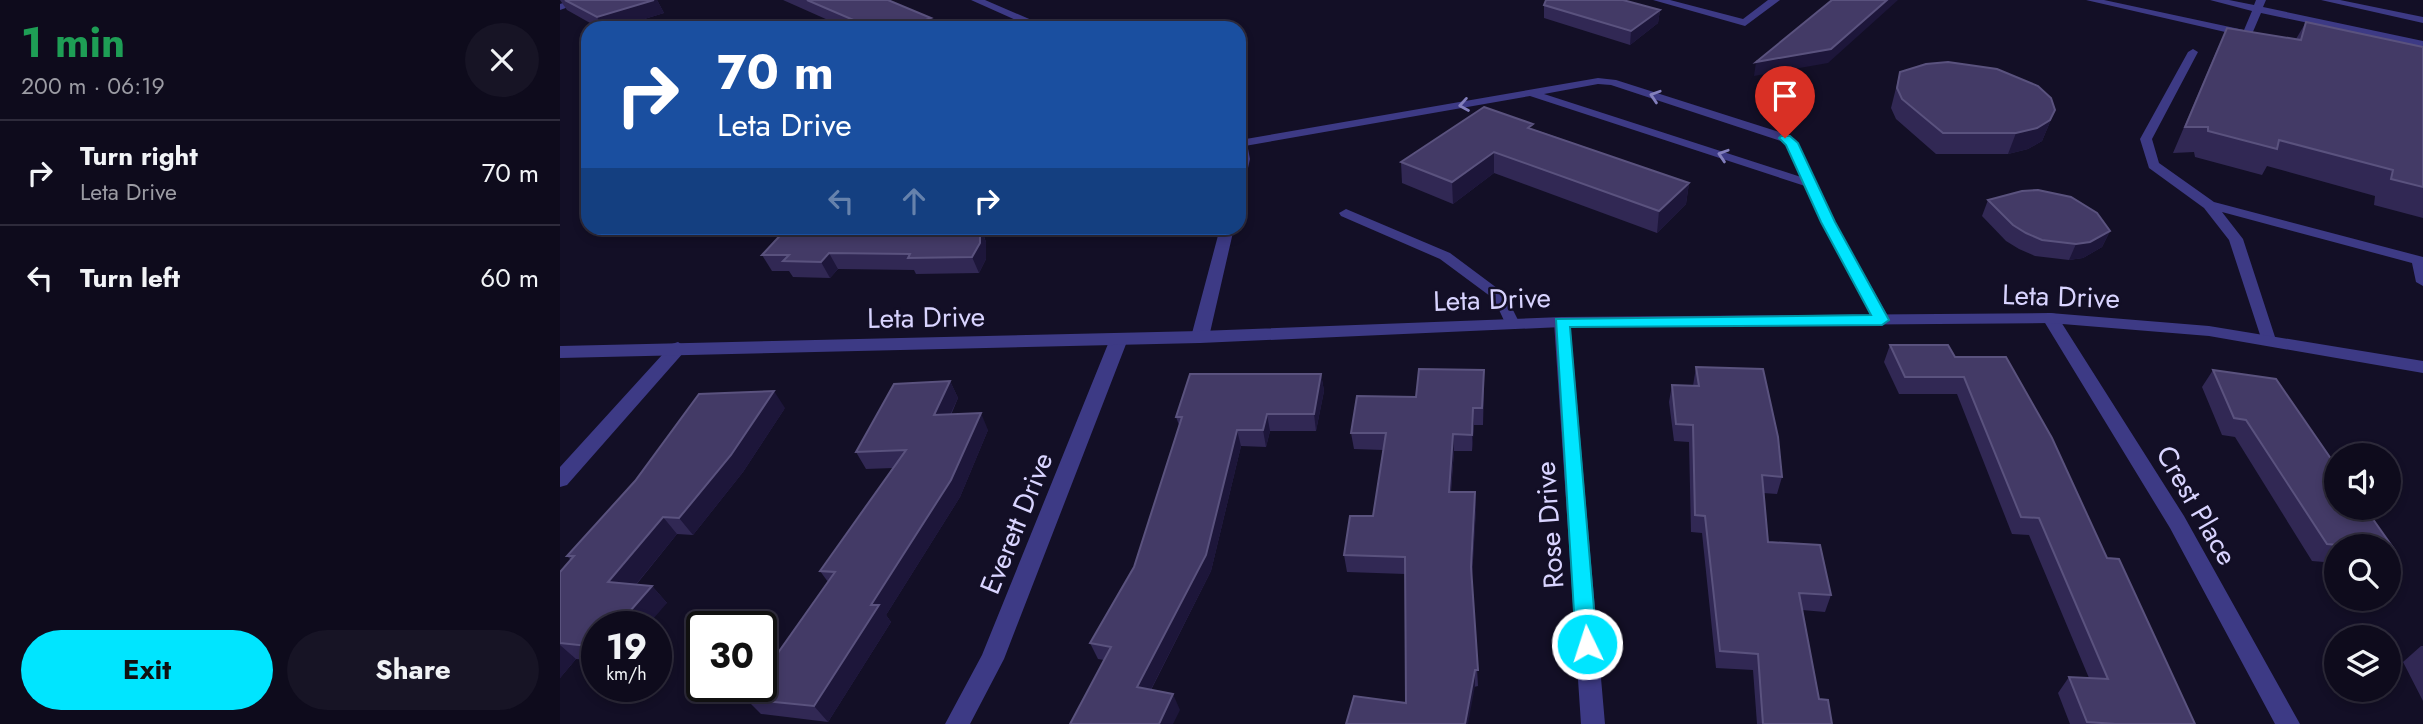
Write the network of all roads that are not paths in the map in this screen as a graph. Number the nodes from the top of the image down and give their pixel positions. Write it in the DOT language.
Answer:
graph roads {
  1 [pos="583,0"];
  2 [pos="976,0"];
  3 [pos="1658,0"];
  4 [pos="1775,0"];
  5 [pos="2091,0"];
  6 [pos="2215,0"];
  7 [pos="2326,0"];
  8 [pos="2123,3"];
  9 [pos="2259,5"];
  10 [pos="560,7"];
  11 [pos="2423,19"];
  12 [pos="1027,21"];
  13 [pos="2423,44"];
  14 [pos="2193,52"];
  15 [pos="1531,93"];
  16 [pos="1246,140"];
  17 [pos="1811,184"];
  18 [pos="2209,205"];
  19 [pos="1346,213"];
  20 [pos="1225,235"];
  21 [pos="2420,261"];
  22 [pos="2423,282"];
  23 [pos="2050,318"];
  24 [pos="1882,320"];
  25 [pos="1562,322"];
  26 [pos="1513,324"];
  27 [pos="1200,337"];
  28 [pos="1119,339"];
  29 [pos="2268,340"];
  30 [pos="678,348"];
  31 [pos="560,352"];
  32 [pos="2423,367"];
  33 [pos="560,480"];
  34 [pos="957,724"];
  35 [pos="1593,724"];
  36 [pos="2288,724"];
  1 -- 10 [label="street"];
  2 -- 12 [label="street"];
  3 -- 4 [label="street"];
  5 -- 8 [label="lane"];
  6 -- 9 [label="lane"];
  7 -- 11 [label="lane"];
  8 -- 9 [label="lane"];
  9 -- 13 [label="lane"];
  14 -- 18 [label="lane"];
  15 -- 16 [label="lane, one-way"];
  17 -- 15 [label="lane, one-way"];
  17 -- 15 [label="lane, one-way"];
  17 -- 24 [label="lane"];
  18 -- 21 [label="lane"];
  18 -- 29 [label="lane"];
  19 -- 26 [label="lane"];
  20 -- 27 [label="street"];
  21 -- 22 [label="lane"];
  23 -- 24 [label="street, Leta Drive"];
  23 -- 29 [label="street, Leta Drive"];
  23 -- 36 [label="street, Crest Place"];
  24 -- 25 [label="street, Leta Drive"];
  25 -- 26 [label="street, Leta Drive"];
  25 -- 35 [label="street, Rose Drive"];
  26 -- 27 [label="street, Leta Drive"];
  27 -- 28 [label="street, Leta Drive"];
  28 -- 30 [label="street, Leta Drive"];
  28 -- 34 [label="street, Everett Drive"];
  29 -- 32 [label="street, Leta Drive"];
  30 -- 31 [label="street, Leta Drive"];
  30 -- 33 [label="street"];
}
